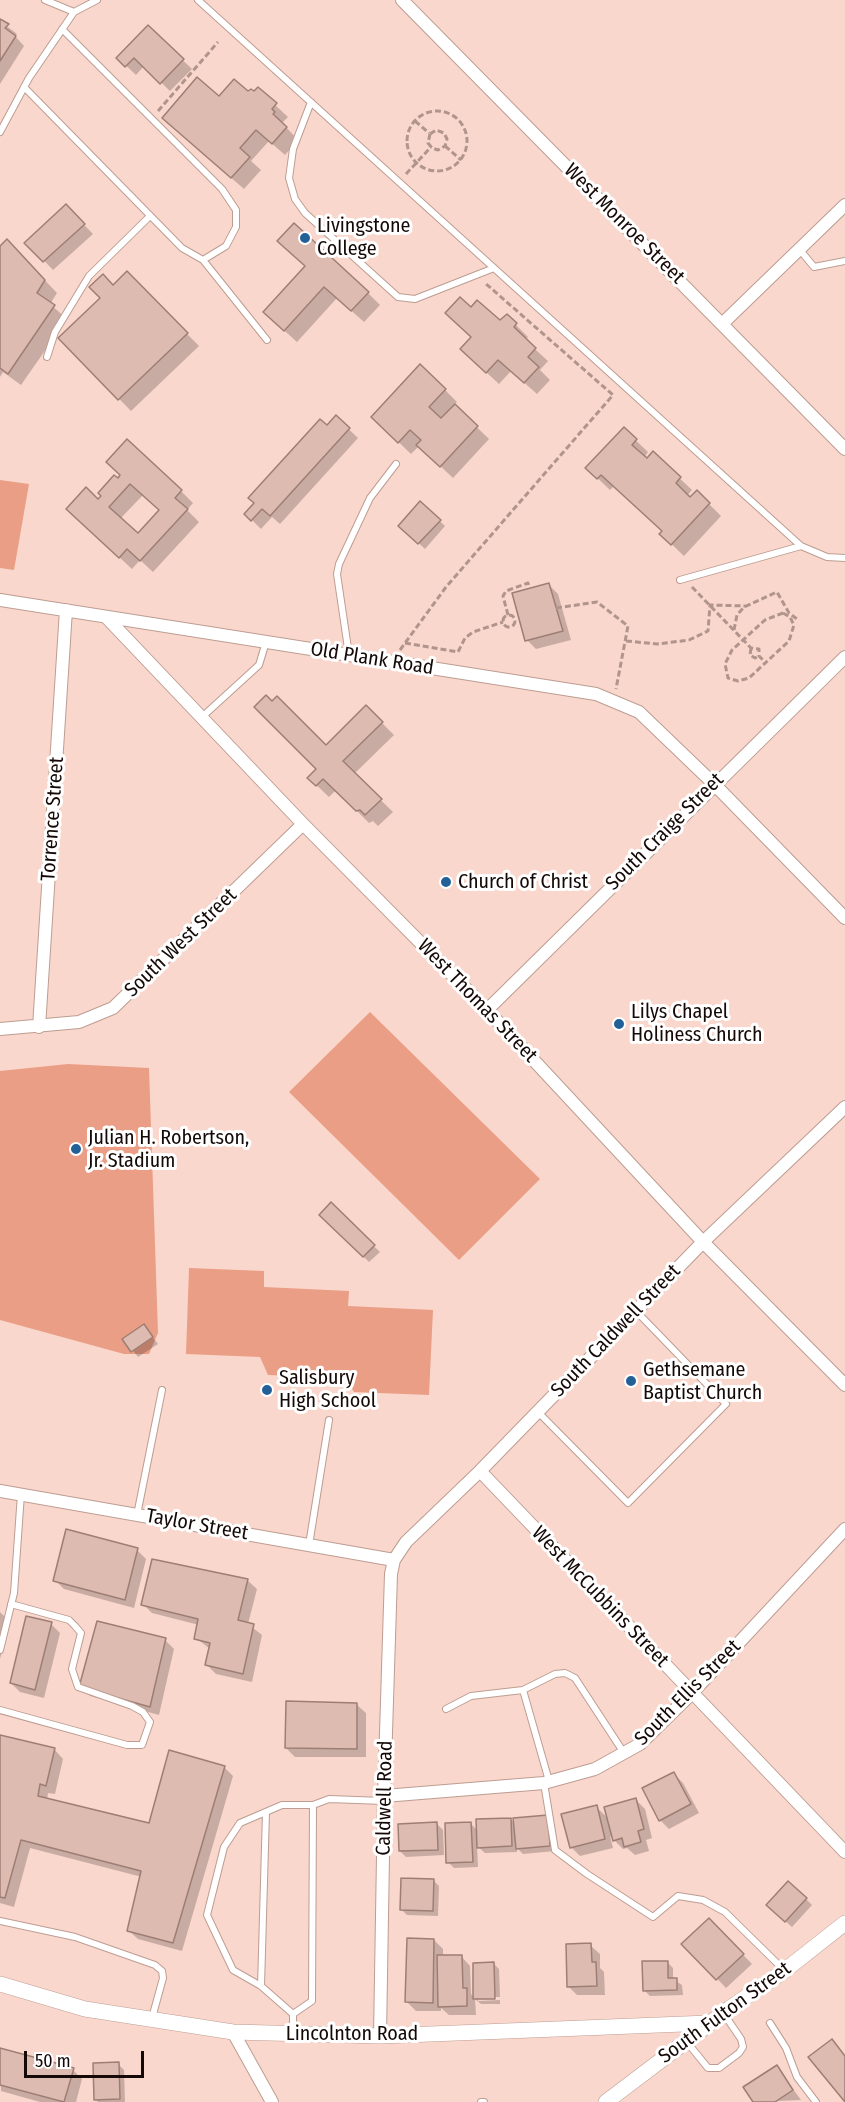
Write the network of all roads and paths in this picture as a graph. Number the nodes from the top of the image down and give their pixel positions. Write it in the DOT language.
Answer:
graph roads {
  1 [pos="45,0"];
  2 [pos="97,0"];
  3 [pos="198,0"];
  4 [pos="402,0"];
  5 [pos="74,12"];
  6 [pos="62,29"];
  7 [pos="218,42"];
  8 [pos="24,87"];
  9 [pos="311,102"];
  10 [pos="151,118"];
  11 [pos="415,121"];
  12 [pos="0,132"];
  13 [pos="430,134"];
  14 [pos="445,146"];
  15 [pos="431,147"];
  16 [pos="461,160"];
  17 [pos="417,162"];
  18 [pos="399,182"];
  19 [pos="845,205"];
  20 [pos="150,216"];
  21 [pos="800,250"];
  22 [pos="203,260"];
  23 [pos="845,261"];
  24 [pos="494,268"];
  25 [pos="485,283"];
  26 [pos="722,324"];
  27 [pos="267,340"];
  28 [pos="47,357"];
  29 [pos="845,449"];
  30 [pos="396,464"];
  31 [pos="801,546"];
  32 [pos="845,558"];
  33 [pos="682,580"];
  34 [pos="529,588"];
  35 [pos="0,600"];
  36 [pos="710,605"];
  37 [pos="746,606"];
  38 [pos="556,608"];
  39 [pos="66,610"];
  40 [pos="508,615"];
  41 [pos="791,616"];
  42 [pos="107,618"];
  43 [pos="797,619"];
  44 [pos="503,622"];
  45 [pos="734,630"];
  46 [pos="743,639"];
  47 [pos="626,641"];
  48 [pos="266,642"];
  49 [pos="405,644"];
  50 [pos="751,648"];
  51 [pos="400,650"];
  52 [pos="349,655"];
  53 [pos="759,656"];
  54 [pos="845,657"];
  55 [pos="766,663"];
  56 [pos="614,702"];
  57 [pos="202,717"];
  58 [pos="714,784"];
  59 [pos="303,824"];
  60 [pos="845,918"];
  61 [pos="487,1010"];
  62 [pos="39,1027"];
  63 [pos="0,1029"];
  64 [pos="845,1107"];
  65 [pos="703,1242"];
  66 [pos="636,1311"];
  67 [pos="845,1385"];
  68 [pos="162,1390"];
  69 [pos="537,1412"];
  70 [pos="329,1420"];
  71 [pos="480,1471"];
  72 [pos="0,1491"];
  73 [pos="21,1494"];
  74 [pos="137,1515"];
  75 [pos="845,1529"];
  76 [pos="309,1545"];
  77 [pos="394,1560"];
  78 [pos="11,1604"];
  79 [pos="0,1650"];
  80 [pos="523,1690"];
  81 [pos="692,1693"];
  82 [pos="446,1709"];
  83 [pos="0,1710"];
  84 [pos="624,1753"];
  85 [pos="546,1782"];
  86 [pos="384,1799"];
  87 [pos="313,1805"];
  88 [pos="266,1812"];
  89 [pos="845,1852"];
  90 [pos="0,1921"];
  91 [pos="845,1923"];
  92 [pos="784,1971"];
  93 [pos="0,1984"];
  94 [pos="261,1986"];
  95 [pos="723,2013"];
  96 [pos="293,2014"];
  97 [pos="151,2021"];
  98 [pos="709,2023"];
  99 [pos="770,2023"];
  100 [pos="233,2032"];
  101 [pos="293,2034"];
  102 [pos="380,2036"];
  103 [pos="685,2041"];
  104 [pos="273,2102"];
  105 [pos="606,2102"];
  106 [pos="816,2102"];
  1 -- 5 [label="lane"];
  2 -- 5 [label="lane"];
  3 -- 9 [label="lane"];
  4 -- 26 [label="street, West Monroe Street"];
  5 -- 6 [label="lane"];
  6 -- 8 [label="lane"];
  6 -- 10 [label="lane"];
  7 -- 10 [label="path"];
  8 -- 12 [label="lane"];
  8 -- 20 [label="lane"];
  9 -- 18 [label="lane"];
  9 -- 24 [label="lane"];
  10 -- 22 [label="lane"];
  11 -- 13 [label="path"];
  11 -- 16 [label="path"];
  11 -- 17 [label="path"];
  13 -- 14 [label="path"];
  13 -- 15 [label="path"];
  14 -- 15 [label="path"];
  14 -- 16 [label="path"];
  15 -- 17 [label="path"];
  16 -- 17 [label="path"];
  17 -- 18 [label="path"];
  18 -- 24 [label="lane"];
  19 -- 21 [label="street"];
  20 -- 22 [label="lane"];
  20 -- 28 [label="lane"];
  21 -- 23 [label="lane"];
  21 -- 26 [label="street"];
  22 -- 27 [label="lane"];
  24 -- 31 [label="lane"];
  25 -- 49 [label="path"];
  26 -- 29 [label="street, West Monroe Street"];
  30 -- 52 [label="lane"];
  31 -- 32 [label="lane"];
  31 -- 33 [label="lane"];
  33 -- 36 [label="path"];
  34 -- 40 [label="path"];
  35 -- 39 [label="street, Old Plank Road"];
  36 -- 37 [label="path"];
  36 -- 45 [label="path"];
  36 -- 47 [label="path"];
  37 -- 41 [label="path"];
  37 -- 45 [label="path"];
  38 -- 47 [label="path"];
  39 -- 42 [label="street, Old Plank Road"];
  39 -- 62 [label="street, Torrence Street"];
  40 -- 44 [label="path"];
  40 -- 44 [label="path"];
  41 -- 43 [label="path"];
  41 -- 46 [label="path"];
  41 -- 55 [label="path"];
  42 -- 48 [label="street, Old Plank Road"];
  42 -- 57 [label="street, West Thomas Street"];
  44 -- 49 [label="path"];
  45 -- 46 [label="path"];
  46 -- 50 [label="path"];
  46 -- 55 [label="path"];
  47 -- 56 [label="path"];
  48 -- 52 [label="street, Old Plank Road"];
  48 -- 57 [label="lane"];
  49 -- 51 [label="path"];
  50 -- 53 [label="path"];
  50 -- 53 [label="path"];
  52 -- 56 [label="street, Old Plank Road"];
  53 -- 55 [label="path"];
  54 -- 58 [label="street, South Craige Street"];
  56 -- 58 [label="street, Old Plank Road"];
  57 -- 59 [label="street, West Thomas Street"];
  58 -- 60 [label="street, Old Plank Road"];
  58 -- 61 [label="street, South Craige Street"];
  59 -- 61 [label="street, West Thomas Street"];
  59 -- 62 [label="street, South West Street"];
  61 -- 65 [label="street, West Thomas Street"];
  62 -- 63 [label="street, South West Street"];
  64 -- 65 [label="street, South Caldwell Street"];
  65 -- 66 [label="street, South Caldwell Street"];
  65 -- 67 [label="street, West Thomas Street"];
  66 -- 69 [label="street, South Caldwell Street"];
  66 -- 69 [label="lane"];
  68 -- 74 [label="lane"];
  69 -- 71 [label="street, South Caldwell Street"];
  70 -- 76 [label="lane"];
  71 -- 77 [label="street, South Caldwell Street"];
  71 -- 81 [label="street, West McCubbins Street"];
  72 -- 73 [label="street, Taylor Street"];
  73 -- 74 [label="street, Taylor Street"];
  73 -- 78 [label="lane"];
  74 -- 76 [label="street, Taylor Street"];
  75 -- 81 [label="street, South Ellis Street"];
  76 -- 77 [label="street, Taylor Street"];
  77 -- 86 [label="street, Caldwell Road"];
  78 -- 79 [label="lane"];
  78 -- 83 [label="lane"];
  80 -- 82 [label="lane"];
  80 -- 84 [label="lane"];
  80 -- 85 [label="lane"];
  81 -- 84 [label="street, South Ellis Street"];
  81 -- 89 [label="street, West McCubbins Street"];
  84 -- 85 [label="street, South Ellis Street"];
  85 -- 86 [label="street, South Ellis Street"];
  85 -- 92 [label="lane"];
  86 -- 87 [label="lane"];
  86 -- 102 [label="street, Caldwell Road"];
  87 -- 88 [label="lane"];
  87 -- 96 [label="lane"];
  88 -- 94 [label="lane"];
  88 -- 94 [label="lane"];
  90 -- 97 [label="lane"];
  91 -- 92 [label="street, South Fulton Street"];
  92 -- 95 [label="street, South Fulton Street"];
  93 -- 97 [label="street, Lincolnton Road"];
  94 -- 96 [label="lane"];
  95 -- 98 [label="street, South Fulton Street"];
  95 -- 103 [label="lane"];
  96 -- 101 [label="lane"];
  97 -- 100 [label="street, Lincolnton Road"];
  98 -- 102 [label="street, Lincolnton Road"];
  98 -- 103 [label="street, South Fulton Street"];
  99 -- 106 [label="lane"];
  100 -- 101 [label="street, Lincolnton Road"];
  100 -- 104 [label="street"];
  101 -- 102 [label="street, Lincolnton Road"];
  103 -- 105 [label="street, South Fulton Street"];
}
